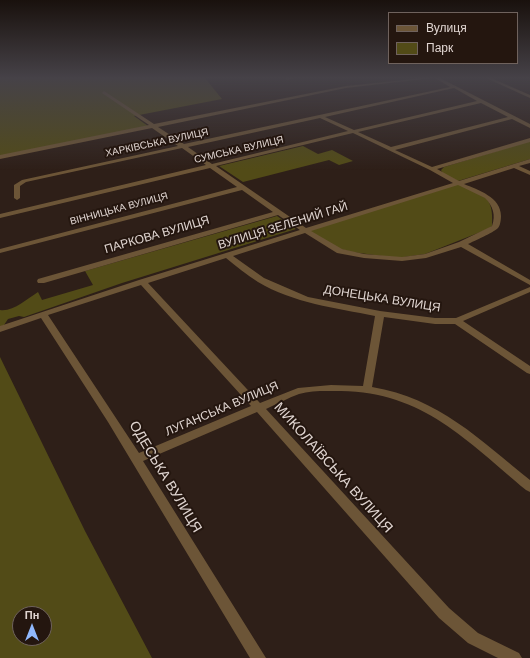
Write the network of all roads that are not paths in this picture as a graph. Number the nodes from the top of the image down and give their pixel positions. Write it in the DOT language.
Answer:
graph roads {
  1 [pos="129,109"];
  2 [pos="239,109"];
  3 [pos="353,109"];
  4 [pos="450,109"];
  5 [pos="497,109"];
  6 [pos="320,116"];
  7 [pos="513,117"];
  8 [pos="154,126"];
  9 [pos="530,126"];
  10 [pos="354,132"];
  11 [pos="530,140"];
  12 [pos="184,146"];
  13 [pos="390,149"];
  14 [pos="0,157"];
  15 [pos="530,161"];
  16 [pos="212,165"];
  17 [pos="514,166"];
  18 [pos="432,169"];
  19 [pos="530,173"];
  20 [pos="460,183"];
  21 [pos="244,187"];
  22 [pos="17,198"];
  23 [pos="280,212"];
  24 [pos="0,216"];
  25 [pos="306,231"];
  26 [pos="462,244"];
  27 [pos="0,251"];
  28 [pos="227,255"];
  29 [pos="41,281"];
  30 [pos="142,282"];
  31 [pos="530,283"];
  32 [pos="530,289"];
  33 [pos="43,314"];
  34 [pos="380,314"];
  35 [pos="457,321"];
  36 [pos="0,329"];
  37 [pos="530,371"];
  38 [pos="367,390"];
  39 [pos="258,407"];
  40 [pos="136,459"];
  41 [pos="530,487"];
  42 [pos="258,658"];
  43 [pos="514,658"];
  1 -- 8 [label="street"];
  2 -- 8 [label="street"];
  3 -- 6 [label="street, ХАРКІВСЬКА ВУЛИЦЯ"];
  4 -- 10 [label="street, СУМСЬКА ВУЛИЦЯ"];
  5 -- 7 [label="street"];
  6 -- 10 [label="street"];
  6 -- 12 [label="street, ХАРКІВСЬКА ВУЛИЦЯ"];
  7 -- 9 [label="street"];
  7 -- 13 [label="street"];
  8 -- 12 [label="street"];
  8 -- 14 [label="street"];
  10 -- 13 [label="street"];
  10 -- 16 [label="street, СУМСЬКА ВУЛИЦЯ"];
  11 -- 18 [label="street"];
  12 -- 16 [label="street"];
  12 -- 22 [label="street, ХАРКІВСЬКА ВУЛИЦЯ"];
  13 -- 18 [label="street"];
  15 -- 17 [label="street, ВУЛИЦЯ ЗЕЛЕНИЙ ГАЙ"];
  16 -- 21 [label="street"];
  16 -- 24 [label="street, СУМСЬКА ВУЛИЦЯ"];
  17 -- 19 [label="street"];
  17 -- 20 [label="street, ВУЛИЦЯ ЗЕЛЕНИЙ ГАЙ"];
  18 -- 20 [label="street"];
  20 -- 25 [label="street, ВУЛИЦЯ ЗЕЛЕНИЙ ГАЙ"];
  20 -- 26 [label="street"];
  21 -- 23 [label="street"];
  21 -- 27 [label="street, ВІННИЦЬКА ВУЛИЦЯ"];
  23 -- 25 [label="street"];
  23 -- 29 [label="street, ПАРКОВА ВУЛИЦЯ"];
  25 -- 26 [label="street"];
  25 -- 28 [label="street, ВУЛИЦЯ ЗЕЛЕНИЙ ГАЙ"];
  26 -- 31 [label="street"];
  28 -- 30 [label="street, ВУЛИЦЯ ЗЕЛЕНИЙ ГАЙ"];
  28 -- 34 [label="street, ДОНЕЦЬКА ВУЛИЦЯ"];
  30 -- 33 [label="street, ВУЛИЦЯ ЗЕЛЕНИЙ ГАЙ"];
  30 -- 39 [label="street, МИКОЛАЇВСЬКА ВУЛИЦЯ"];
  32 -- 35 [label="street"];
  33 -- 36 [label="street, ВУЛИЦЯ ЗЕЛЕНИЙ ГАЙ"];
  33 -- 40 [label="street, ОДЕСЬКА ВУЛИЦЯ"];
  34 -- 35 [label="street, ДОНЕЦЬКА ВУЛИЦЯ"];
  34 -- 38 [label="street"];
  35 -- 37 [label="street"];
  38 -- 39 [label="street, ЛУГАНСЬКА ВУЛИЦЯ"];
  38 -- 41 [label="street, ЛУГАНСЬКА ВУЛИЦЯ"];
  39 -- 40 [label="street, ЛУГАНСЬКА ВУЛИЦЯ"];
  39 -- 43 [label="street, МИКОЛАЇВСЬКА ВУЛИЦЯ"];
  40 -- 42 [label="street, ОДЕСЬКА ВУЛИЦЯ"];
}
